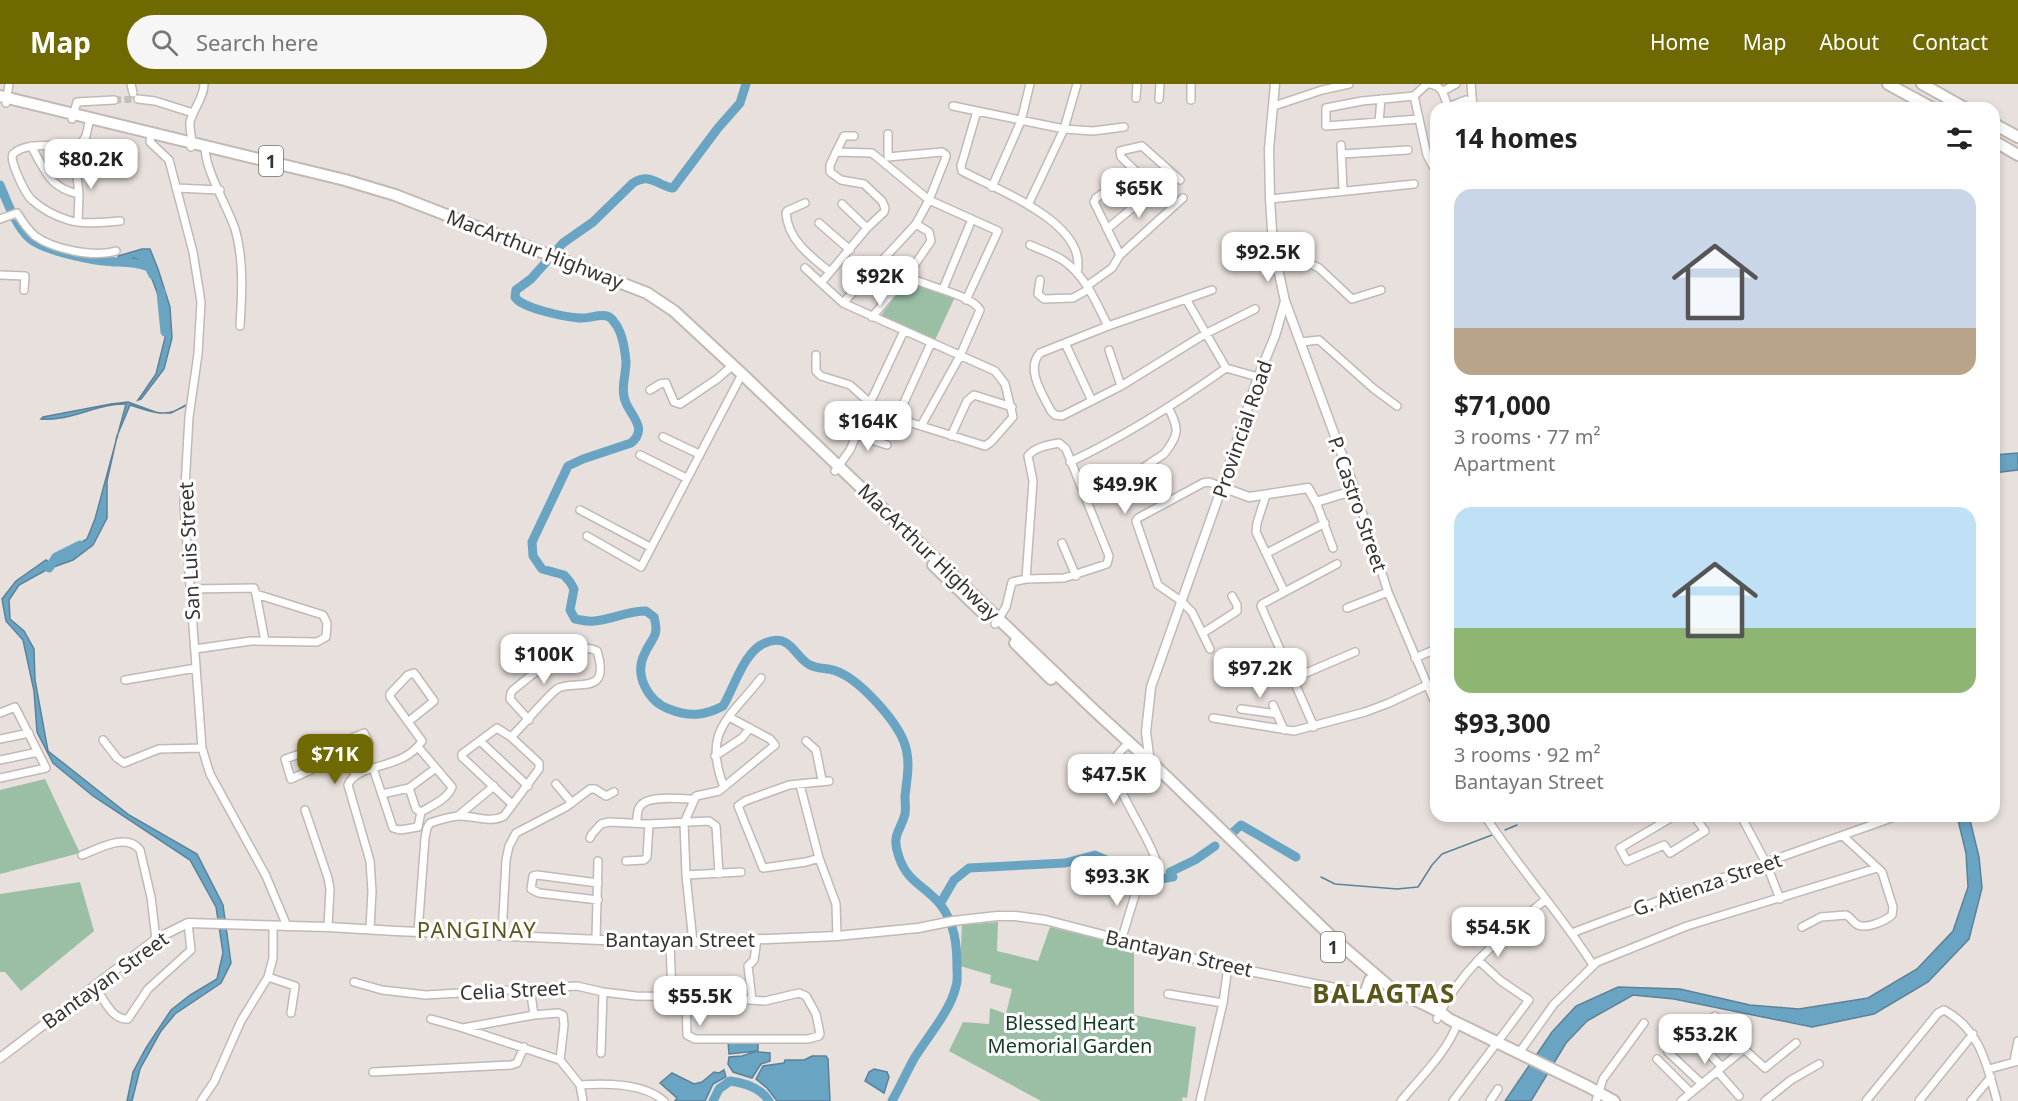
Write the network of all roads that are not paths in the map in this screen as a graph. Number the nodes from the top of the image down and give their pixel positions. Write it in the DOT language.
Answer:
graph roads {
  1 [pos="9,84"];
  2 [pos="131,84"];
  3 [pos="204,84"];
  4 [pos="1030,84"];
  5 [pos="1077,84"];
  6 [pos="1137,84"];
  7 [pos="1160,84"];
  8 [pos="1191,84"];
  9 [pos="1275,84"];
  10 [pos="1349,84"];
  11 [pos="1428,84"];
  12 [pos="1456,84"];
  13 [pos="1471,84"];
  14 [pos="1888,84"];
  15 [pos="1922,84"];
  16 [pos="1443,91"];
  17 [pos="133,93"];
  18 [pos="1414,96"];
  19 [pos="1136,98"];
  20 [pos="138,99"];
  21 [pos="1159,99"];
  22 [pos="1380,99"];
  23 [pos="4,100"];
  24 [pos="114,100"];
  25 [pos="1191,100"];
  26 [pos="1466,100"];
  27 [pos="1446,102"];
  28 [pos="1461,102"];
  29 [pos="1472,102"];
  30 [pos="1921,102"];
  31 [pos="1954,102"];
  32 [pos="953,106"];
  33 [pos="1274,106"];
  34 [pos="977,111"];
  35 [pos="193,113"];
  36 [pos="72,117"];
  37 [pos="1419,119"];
  38 [pos="90,121"];
  39 [pos="1021,121"];
  40 [pos="1379,122"];
  41 [pos="1124,127"];
  42 [pos="2000,127"];
  43 [pos="1064,129"];
  44 [pos="888,134"];
  45 [pos="150,135"];
  46 [pos="854,136"];
  47 [pos="2018,137"];
  48 [pos="191,144"];
  49 [pos="2000,144"];
  50 [pos="1341,145"];
  51 [pos="32,146"];
  52 [pos="67,146"];
  53 [pos="79,147"];
  54 [pos="205,148"];
  55 [pos="1408,150"];
  56 [pos="836,152"];
  57 [pos="1342,154"];
  58 [pos="2018,155"];
  59 [pos="885,159"];
  60 [pos="75,160"];
  61 [pos="1430,160"];
  62 [pos="1135,172"];
  63 [pos="1180,180"];
  64 [pos="1414,184"];
  65 [pos="992,187"];
  66 [pos="176,188"];
  67 [pos="1155,189"];
  68 [pos="220,190"];
  69 [pos="1343,190"];
  70 [pos="79,194"];
  71 [pos="1184,198"];
  72 [pos="1270,199"];
  73 [pos="929,200"];
  74 [pos="804,202"];
  75 [pos="842,204"];
  76 [pos="1028,205"];
  77 [pos="1173,207"];
  78 [pos="0,219"];
  79 [pos="972,219"];
  80 [pos="78,221"];
  81 [pos="120,221"];
  82 [pos="819,222"];
  83 [pos="915,224"];
  84 [pos="867,228"];
  85 [pos="1107,229"];
  86 [pos="1030,245"];
  87 [pos="1273,246"];
  88 [pos="116,250"];
  89 [pos="850,250"];
  90 [pos="1120,255"];
  91 [pos="885,257"];
  92 [pos="805,268"];
  93 [pos="830,272"];
  94 [pos="1077,273"];
  95 [pos="0,275"];
  96 [pos="908,276"];
  97 [pos="1040,280"];
  98 [pos="821,283"];
  99 [pos="1088,287"];
  100 [pos="942,289"];
  101 [pos="24,290"];
  102 [pos="1381,290"];
  103 [pos="1212,291"];
  104 [pos="1186,299"];
  105 [pos="966,300"];
  106 [pos="1285,301"];
  107 [pos="843,303"];
  108 [pos="1256,309"];
  109 [pos="872,317"];
  110 [pos="240,326"];
  111 [pos="1108,326"];
  112 [pos="904,331"];
  113 [pos="1205,334"];
  114 [pos="1301,342"];
  115 [pos="931,343"];
  116 [pos="1065,343"];
  117 [pos="1109,350"];
  118 [pos="816,355"];
  119 [pos="960,356"];
  120 [pos="731,368"];
  121 [pos="1226,368"];
  122 [pos="740,377"];
  123 [pos="1258,377"];
  124 [pos="1121,386"];
  125 [pos="650,390"];
  126 [pos="1092,401"];
  127 [pos="868,406"];
  128 [pos="1397,406"];
  129 [pos="1012,407"];
  130 [pos="1168,407"];
  131 [pos="897,418"];
  132 [pos="921,426"];
  133 [pos="856,435"];
  134 [pos="951,436"];
  135 [pos="663,437"];
  136 [pos="887,445"];
  137 [pos="640,454"];
  138 [pos="699,454"];
  139 [pos="1070,462"];
  140 [pos="837,468"];
  141 [pos="686,478"];
  142 [pos="1116,486"];
  143 [pos="1222,487"];
  144 [pos="1355,490"];
  145 [pos="1266,495"];
  146 [pos="1316,502"];
  147 [pos="580,510"];
  148 [pos="1325,523"];
  149 [pos="587,536"];
  150 [pos="1062,543"];
  151 [pos="650,547"];
  152 [pos="1334,549"];
  153 [pos="1267,553"];
  154 [pos="1337,564"];
  155 [pos="1076,576"];
  156 [pos="1026,579"];
  157 [pos="191,589"];
  158 [pos="1284,591"];
  159 [pos="1388,592"];
  160 [pos="256,594"];
  161 [pos="1232,596"];
  162 [pos="1181,601"];
  163 [pos="1347,608"];
  164 [pos="997,621"];
  165 [pos="1203,633"];
  166 [pos="265,641"];
  167 [pos="195,649"];
  168 [pos="1210,649"];
  169 [pos="1355,652"];
  170 [pos="1430,652"];
  171 [pos="1415,658"];
  172 [pos="196,668"];
  173 [pos="761,678"];
  174 [pos="1292,679"];
  175 [pos="125,680"];
  176 [pos="1427,685"];
  177 [pos="1430,692"];
  178 [pos="1273,705"];
  179 [pos="1240,709"];
  180 [pos="0,713"];
  181 [pos="1277,714"];
  182 [pos="729,717"];
  183 [pos="1213,718"];
  184 [pos="529,720"];
  185 [pos="408,722"];
  186 [pos="1314,727"];
  187 [pos="750,728"];
  188 [pos="1284,730"];
  189 [pos="28,733"];
  190 [pos="511,737"];
  191 [pos="0,739"];
  192 [pos="103,740"];
  193 [pos="480,741"];
  194 [pos="806,741"];
  195 [pos="1127,745"];
  196 [pos="418,747"];
  197 [pos="202,748"];
  198 [pos="38,752"];
  199 [pos="346,755"];
  200 [pos="715,756"];
  201 [pos="0,760"];
  202 [pos="1150,765"];
  203 [pos="374,768"];
  204 [pos="436,768"];
  205 [pos="355,774"];
  206 [pos="0,778"];
  207 [pos="556,784"];
  208 [pos="800,785"];
  209 [pos="494,786"];
  210 [pos="528,786"];
  211 [pos="724,787"];
  212 [pos="409,788"];
  213 [pos="614,792"];
  214 [pos="382,794"];
  215 [pos="694,800"];
  216 [pos="572,803"];
  217 [pos="512,804"];
  218 [pos="306,810"];
  219 [pos="421,812"];
  220 [pos="458,816"];
  221 [pos="637,822"];
  222 [pos="1489,822"];
  223 [pos="1664,822"];
  224 [pos="1700,822"];
  225 [pos="1744,822"];
  226 [pos="1879,822"];
  227 [pos="684,823"];
  228 [pos="649,824"];
  229 [pos="1843,836"];
  230 [pos="590,838"];
  231 [pos="1227,839"];
  232 [pos="82,855"];
  233 [pos="819,858"];
  234 [pos="598,861"];
  235 [pos="626,861"];
  236 [pos="1766,863"];
  237 [pos="1877,868"];
  238 [pos="741,872"];
  239 [pos="719,874"];
  240 [pos="686,875"];
  241 [pos="598,883"];
  242 [pos="1546,899"];
  243 [pos="1780,899"];
  244 [pos="598,900"];
  245 [pos="188,923"];
  246 [pos="273,926"];
  247 [pos="287,926"];
  248 [pos="328,927"];
  249 [pos="1802,927"];
  250 [pos="370,929"];
  251 [pos="418,932"];
  252 [pos="1572,933"];
  253 [pos="502,934"];
  254 [pos="837,936"];
  255 [pos="156,939"];
  256 [pos="596,939"];
  257 [pos="757,939"];
  258 [pos="1121,940"];
  259 [pos="670,942"];
  260 [pos="693,942"];
  261 [pos="1478,960"];
  262 [pos="1593,965"];
  263 [pos="1228,966"];
  264 [pos="268,977"];
  265 [pos="1370,980"];
  266 [pos="354,982"];
  267 [pos="531,988"];
  268 [pos="97,989"];
  269 [pos="603,992"];
  270 [pos="1389,992"];
  271 [pos="1168,994"];
  272 [pos="1365,994"];
  273 [pos="672,995"];
  274 [pos="686,996"];
  275 [pos="752,1000"];
  276 [pos="1223,1003"];
  277 [pos="291,1014"];
  278 [pos="534,1015"];
  279 [pos="1715,1016"];
  280 [pos="1446,1018"];
  281 [pos="431,1019"];
  282 [pos="1644,1023"];
  283 [pos="464,1028"];
  284 [pos="1687,1031"];
  285 [pos="1973,1034"];
  286 [pos="2018,1041"];
  287 [pos="1497,1042"];
  288 [pos="1796,1043"];
  289 [pos="524,1047"];
  290 [pos="1744,1048"];
  291 [pos="1668,1052"];
  292 [pos="601,1053"];
  293 [pos="1521,1054"];
  294 [pos="0,1058"];
  295 [pos="1656,1059"];
  296 [pos="560,1060"];
  297 [pos="2016,1061"];
  298 [pos="1819,1064"];
  299 [pos="1719,1069"];
  300 [pos="374,1072"];
  301 [pos="1990,1073"];
  302 [pos="1702,1084"];
  303 [pos="580,1085"];
  304 [pos="1498,1089"];
  305 [pos="1691,1093"];
  306 [pos="1597,1096"];
  307 [pos="1739,1096"];
  308 [pos="654,1097"];
  309 [pos="201,1101"];
  310 [pos="583,1101"];
  311 [pos="664,1101"];
  312 [pos="1200,1101"];
  313 [pos="1401,1101"];
  314 [pos="1453,1101"];
  315 [pos="1490,1101"];
  316 [pos="1614,1101"];
  317 [pos="1682,1101"];
  318 [pos="1765,1101"];
  319 [pos="1866,1101"];
  320 [pos="1919,1101"];
  321 [pos="1971,1101"];
  322 [pos="1997,1101"];
  1 -- 23 [label="street"];
  2 -- 17 [label="street"];
  3 -- 35 [label="street"];
  4 -- 39 [label="street"];
  5 -- 43 [label="street"];
  6 -- 19 [label="street"];
  7 -- 21 [label="street"];
  8 -- 25 [label="street"];
  9 -- 33 [label="main road, Provincial Road"];
  10 -- 33 [label="street"];
  11 -- 16 [label="street"];
  11 -- 18 [label="street"];
  12 -- 16 [label="street"];
  13 -- 29 [label="street"];
  14 -- 30 [label="highway"];
  15 -- 31 [label="highway"];
  16 -- 27 [label="street"];
  18 -- 22 [label="street"];
  18 -- 37 [label="street"];
  20 -- 35 [label="street"];
  22 -- 40 [label="street"];
  22 -- 40 [label="street"];
  23 -- 36 [label="highway, MacArthur Highway / 1"];
  24 -- 36 [label="street"];
  26 -- 28 [label="street"];
  32 -- 34 [label="street"];
  33 -- 72 [label="main road, Provincial Road"];
  34 -- 39 [label="street"];
  34 -- 65 [label="street"];
  35 -- 48 [label="street"];
  36 -- 38 [label="highway, MacArthur Highway / 1"];
  37 -- 40 [label="street"];
  37 -- 61 [label="street"];
  38 -- 45 [label="highway, MacArthur Highway / 1"];
  38 -- 53 [label="street"];
  39 -- 43 [label="street"];
  39 -- 65 [label="street"];
  41 -- 43 [label="street"];
  42 -- 47 [label="highway"];
  43 -- 76 [label="street"];
  44 -- 59 [label="street"];
  45 -- 48 [label="highway, MacArthur Highway / 1"];
  45 -- 66 [label="street, San Luis Street"];
  46 -- 56 [label="street"];
  48 -- 54 [label="highway, MacArthur Highway / 1"];
  49 -- 58 [label="highway"];
  50 -- 57 [label="street"];
  51 -- 52 [label="street"];
  51 -- 70 [label="street"];
  51 -- 80 [label="street"];
  52 -- 53 [label="street"];
  52 -- 60 [label="street"];
  53 -- 60 [label="street"];
  54 -- 68 [label="street"];
  54 -- 120 [label="highway, MacArthur Highway / 1"];
  55 -- 57 [label="street"];
  56 -- 59 [label="street"];
  56 -- 84 [label="street"];
  57 -- 69 [label="street"];
  59 -- 73 [label="street"];
  59 -- 73 [label="street"];
  60 -- 70 [label="street"];
  62 -- 63 [label="street"];
  62 -- 67 [label="street"];
  62 -- 85 [label="street"];
  64 -- 69 [label="street"];
  65 -- 76 [label="street"];
  66 -- 68 [label="street"];
  66 -- 157 [label="street, San Luis Street"];
  67 -- 77 [label="street"];
  67 -- 85 [label="street"];
  68 -- 110 [label="street"];
  69 -- 72 [label="street"];
  70 -- 80 [label="street"];
  71 -- 77 [label="street"];
  72 -- 87 [label="main road, Provincial Road"];
  73 -- 79 [label="street"];
  73 -- 83 [label="street"];
  74 -- 93 [label="street"];
  75 -- 84 [label="street"];
  76 -- 94 [label="street"];
  77 -- 90 [label="street"];
  78 -- 88 [label="street"];
  79 -- 100 [label="street"];
  79 -- 105 [label="street"];
  80 -- 81 [label="street"];
  82 -- 89 [label="street"];
  83 -- 91 [label="street"];
  83 -- 96 [label="street"];
  84 -- 89 [label="street"];
  85 -- 90 [label="street"];
  86 -- 94 [label="street"];
  87 -- 102 [label="street"];
  87 -- 106 [label="main road, Provincial Road"];
  89 -- 93 [label="street"];
  90 -- 99 [label="street"];
  91 -- 96 [label="street"];
  91 -- 107 [label="street"];
  92 -- 98 [label="street"];
  93 -- 98 [label="street"];
  94 -- 99 [label="street"];
  95 -- 101 [label="street"];
  96 -- 100 [label="street"];
  96 -- 109 [label="street"];
  97 -- 99 [label="street"];
  98 -- 107 [label="street"];
  99 -- 111 [label="street"];
  100 -- 105 [label="street"];
  103 -- 104 [label="street"];
  104 -- 111 [label="street"];
  104 -- 113 [label="street"];
  105 -- 119 [label="street"];
  106 -- 114 [label="main road, P. Castro Street"];
  106 -- 123 [label="main road, Provincial Road"];
  107 -- 109 [label="street"];
  108 -- 113 [label="street"];
  109 -- 112 [label="street"];
  111 -- 116 [label="street"];
  112 -- 115 [label="street"];
  112 -- 127 [label="street"];
  113 -- 121 [label="street"];
  113 -- 124 [label="street"];
  114 -- 128 [label="street"];
  114 -- 144 [label="main road, P. Castro Street"];
  115 -- 119 [label="street"];
  115 -- 131 [label="street"];
  116 -- 126 [label="street"];
  116 -- 126 [label="street"];
  117 -- 124 [label="street"];
  118 -- 127 [label="street"];
  119 -- 129 [label="street"];
  119 -- 132 [label="street"];
  120 -- 122 [label="highway, MacArthur Highway / 1"];
  120 -- 125 [label="street"];
  121 -- 123 [label="street"];
  121 -- 130 [label="street"];
  122 -- 138 [label="street"];
  122 -- 140 [label="highway, MacArthur Highway / 1"];
  123 -- 143 [label="main road, Provincial Road"];
  124 -- 126 [label="street"];
  127 -- 131 [label="street"];
  127 -- 133 [label="street"];
  129 -- 134 [label="street"];
  129 -- 134 [label="street"];
  130 -- 139 [label="street"];
  130 -- 142 [label="street"];
  131 -- 132 [label="street"];
  132 -- 134 [label="street"];
  133 -- 136 [label="street"];
  133 -- 140 [label="street"];
  135 -- 138 [label="street"];
  137 -- 141 [label="street"];
  138 -- 141 [label="street"];
  139 -- 155 [label="street"];
  139 -- 156 [label="street"];
  140 -- 164 [label="highway, MacArthur Highway / 1"];
  141 -- 151 [label="street"];
  143 -- 145 [label="main road"];
  143 -- 162 [label="main road, Provincial Road"];
  143 -- 162 [label="street"];
  144 -- 146 [label="main road"];
  144 -- 159 [label="street, P. Castro Street"];
  145 -- 146 [label="main road"];
  145 -- 153 [label="street"];
  146 -- 148 [label="street"];
  147 -- 151 [label="street"];
  148 -- 152 [label="street"];
  148 -- 153 [label="street"];
  149 -- 151 [label="street"];
  150 -- 155 [label="street"];
  153 -- 158 [label="street"];
  154 -- 158 [label="street"];
  155 -- 156 [label="street"];
  156 -- 164 [label="street"];
  157 -- 160 [label="street"];
  157 -- 167 [label="street, San Luis Street"];
  158 -- 174 [label="street"];
  159 -- 163 [label="street"];
  159 -- 171 [label="street, P. Castro Street"];
  160 -- 166 [label="street"];
  160 -- 166 [label="street"];
  161 -- 165 [label="street"];
  162 -- 165 [label="street"];
  162 -- 202 [label="main road, Provincial Road"];
  164 -- 195 [label="highway, MacArthur Highway / 1"];
  165 -- 168 [label="street"];
  166 -- 167 [label="street"];
  167 -- 172 [label="street, San Luis Street"];
  169 -- 174 [label="street"];
  170 -- 171 [label="street"];
  171 -- 176 [label="street, P. Castro Street"];
  172 -- 175 [label="street"];
  172 -- 197 [label="street, San Luis Street"];
  173 -- 182 [label="street"];
  174 -- 186 [label="street"];
  176 -- 177 [label="street, P. Castro Street"];
  176 -- 186 [label="street"];
  178 -- 181 [label="street"];
  179 -- 181 [label="street"];
  180 -- 189 [label="street"];
  181 -- 188 [label="street"];
  182 -- 187 [label="street"];
  182 -- 200 [label="street"];
  183 -- 188 [label="street"];
  184 -- 184 [label="street"];
  184 -- 190 [label="street"];
  185 -- 185 [label="street"];
  185 -- 196 [label="street"];
  186 -- 188 [label="street"];
  187 -- 200 [label="street"];
  187 -- 211 [label="street"];
  189 -- 191 [label="street"];
  189 -- 198 [label="street"];
  190 -- 193 [label="street"];
  190 -- 210 [label="street"];
  192 -- 197 [label="street"];
  193 -- 209 [label="street"];
  193 -- 210 [label="street"];
  194 -- 208 [label="street"];
  195 -- 202 [label="highway, MacArthur Highway / 1"];
  195 -- 258 [label="street"];
  196 -- 203 [label="street"];
  196 -- 204 [label="street"];
  197 -- 247 [label="street, San Luis Street"];
  198 -- 201 [label="street"];
  198 -- 206 [label="street"];
  199 -- 199 [label="street"];
  199 -- 205 [label="street"];
  200 -- 211 [label="street"];
  202 -- 231 [label="highway, MacArthur Highway / 1"];
  203 -- 205 [label="street"];
  203 -- 214 [label="street"];
  204 -- 212 [label="street"];
  204 -- 219 [label="street"];
  205 -- 250 [label="street"];
  207 -- 216 [label="street"];
  208 -- 233 [label="street"];
  208 -- 233 [label="street"];
  209 -- 217 [label="street"];
  209 -- 220 [label="street"];
  210 -- 217 [label="street"];
  211 -- 215 [label="street"];
  212 -- 214 [label="street"];
  212 -- 219 [label="street"];
  213 -- 216 [label="street"];
  214 -- 219 [label="street"];
  215 -- 221 [label="street"];
  215 -- 227 [label="street"];
  216 -- 253 [label="street"];
  217 -- 220 [label="street"];
  218 -- 248 [label="street"];
  220 -- 251 [label="street"];
  221 -- 228 [label="street"];
  221 -- 230 [label="street"];
  222 -- 242 [label="street"];
  223 -- 224 [label="street"];
  225 -- 236 [label="street"];
  226 -- 229 [label="street, G. Atienza Street"];
  227 -- 228 [label="street"];
  227 -- 239 [label="street"];
  227 -- 240 [label="street"];
  228 -- 235 [label="street"];
  229 -- 236 [label="street, G. Atienza Street"];
  229 -- 237 [label="street"];
  231 -- 265 [label="highway, MacArthur Highway / 1"];
  231 -- 270 [label="highway, MacArthur Highway / 1"];
  232 -- 255 [label="street"];
  233 -- 254 [label="street"];
  234 -- 241 [label="street"];
  236 -- 243 [label="street"];
  236 -- 252 [label="street, G. Atienza Street"];
  237 -- 243 [label="street"];
  237 -- 249 [label="street"];
  238 -- 239 [label="street"];
  239 -- 240 [label="street"];
  240 -- 260 [label="street"];
  241 -- 244 [label="street"];
  241 -- 244 [label="street"];
  242 -- 252 [label="street"];
  242 -- 261 [label="street"];
  243 -- 262 [label="street"];
  244 -- 256 [label="street"];
  245 -- 246 [label="main road, Bantayan Street"];
  245 -- 255 [label="main road, Bantayan Street"];
  245 -- 268 [label="street"];
  246 -- 247 [label="main road, Bantayan Street"];
  246 -- 264 [label="street"];
  247 -- 248 [label="main road, Bantayan Street"];
  248 -- 250 [label="main road, Bantayan Street"];
  250 -- 251 [label="main road, Bantayan Street"];
  251 -- 253 [label="main road, Bantayan Street"];
  252 -- 262 [label="street"];
  253 -- 256 [label="main road, Bantayan Street"];
  254 -- 257 [label="main road, Bantayan Street"];
  254 -- 258 [label="main road, Bantayan Street"];
  255 -- 268 [label="main road, Bantayan Street"];
  256 -- 259 [label="main road, Bantayan Street"];
  257 -- 260 [label="main road, Bantayan Street"];
  257 -- 275 [label="street"];
  258 -- 263 [label="main road, Bantayan Street"];
  259 -- 260 [label="main road, Bantayan Street"];
  259 -- 273 [label="street"];
  261 -- 280 [label="street"];
  261 -- 287 [label="street"];
  262 -- 293 [label="street"];
  263 -- 272 [label="main road, Bantayan Street"];
  263 -- 276 [label="street"];
  264 -- 277 [label="street"];
  264 -- 309 [label="street"];
  265 -- 270 [label="highway, MacArthur Highway / 1"];
  265 -- 272 [label="highway"];
  266 -- 267 [label="street, Celia Street"];
  267 -- 269 [label="street, Celia Street"];
  267 -- 278 [label="street"];
  268 -- 294 [label="main road, Bantayan Street"];
  269 -- 273 [label="street, Celia Street"];
  269 -- 292 [label="street"];
  270 -- 272 [label="main road, Bantayan Street"];
  270 -- 280 [label="highway, MacArthur Highway / 1"];
  271 -- 276 [label="street"];
  273 -- 274 [label="street, Celia Street"];
  274 -- 275 [label="street, Celia Street"];
  274 -- 275 [label="street, Celia Street"];
  276 -- 312 [label="street"];
  278 -- 283 [label="street"];
  278 -- 296 [label="street"];
  279 -- 290 [label="street"];
  280 -- 287 [label="highway, MacArthur Highway / 1"];
  280 -- 313 [label="street"];
  281 -- 283 [label="street"];
  282 -- 306 [label="street"];
  283 -- 289 [label="street"];
  284 -- 299 [label="street"];
  285 -- 301 [label="street"];
  285 -- 319 [label="street"];
  285 -- 320 [label="street"];
  286 -- 297 [label="street"];
  287 -- 293 [label="highway, MacArthur Highway / 1"];
  287 -- 314 [label="street"];
  288 -- 290 [label="street"];
  289 -- 296 [label="street"];
  289 -- 300 [label="street"];
  290 -- 299 [label="street"];
  291 -- 302 [label="street"];
  293 -- 306 [label="highway, MacArthur Highway / 1"];
  295 -- 305 [label="street"];
  296 -- 303 [label="street"];
  297 -- 301 [label="street"];
  298 -- 318 [label="street"];
  299 -- 302 [label="street"];
  299 -- 307 [label="street"];
  301 -- 321 [label="street"];
  301 -- 322 [label="street"];
  302 -- 305 [label="street"];
  303 -- 308 [label="street"];
  303 -- 310 [label="street"];
  304 -- 315 [label="street"];
  305 -- 317 [label="street"];
  306 -- 316 [label="highway, MacArthur Highway / 1"];
  308 -- 311 [label="street"];
}
